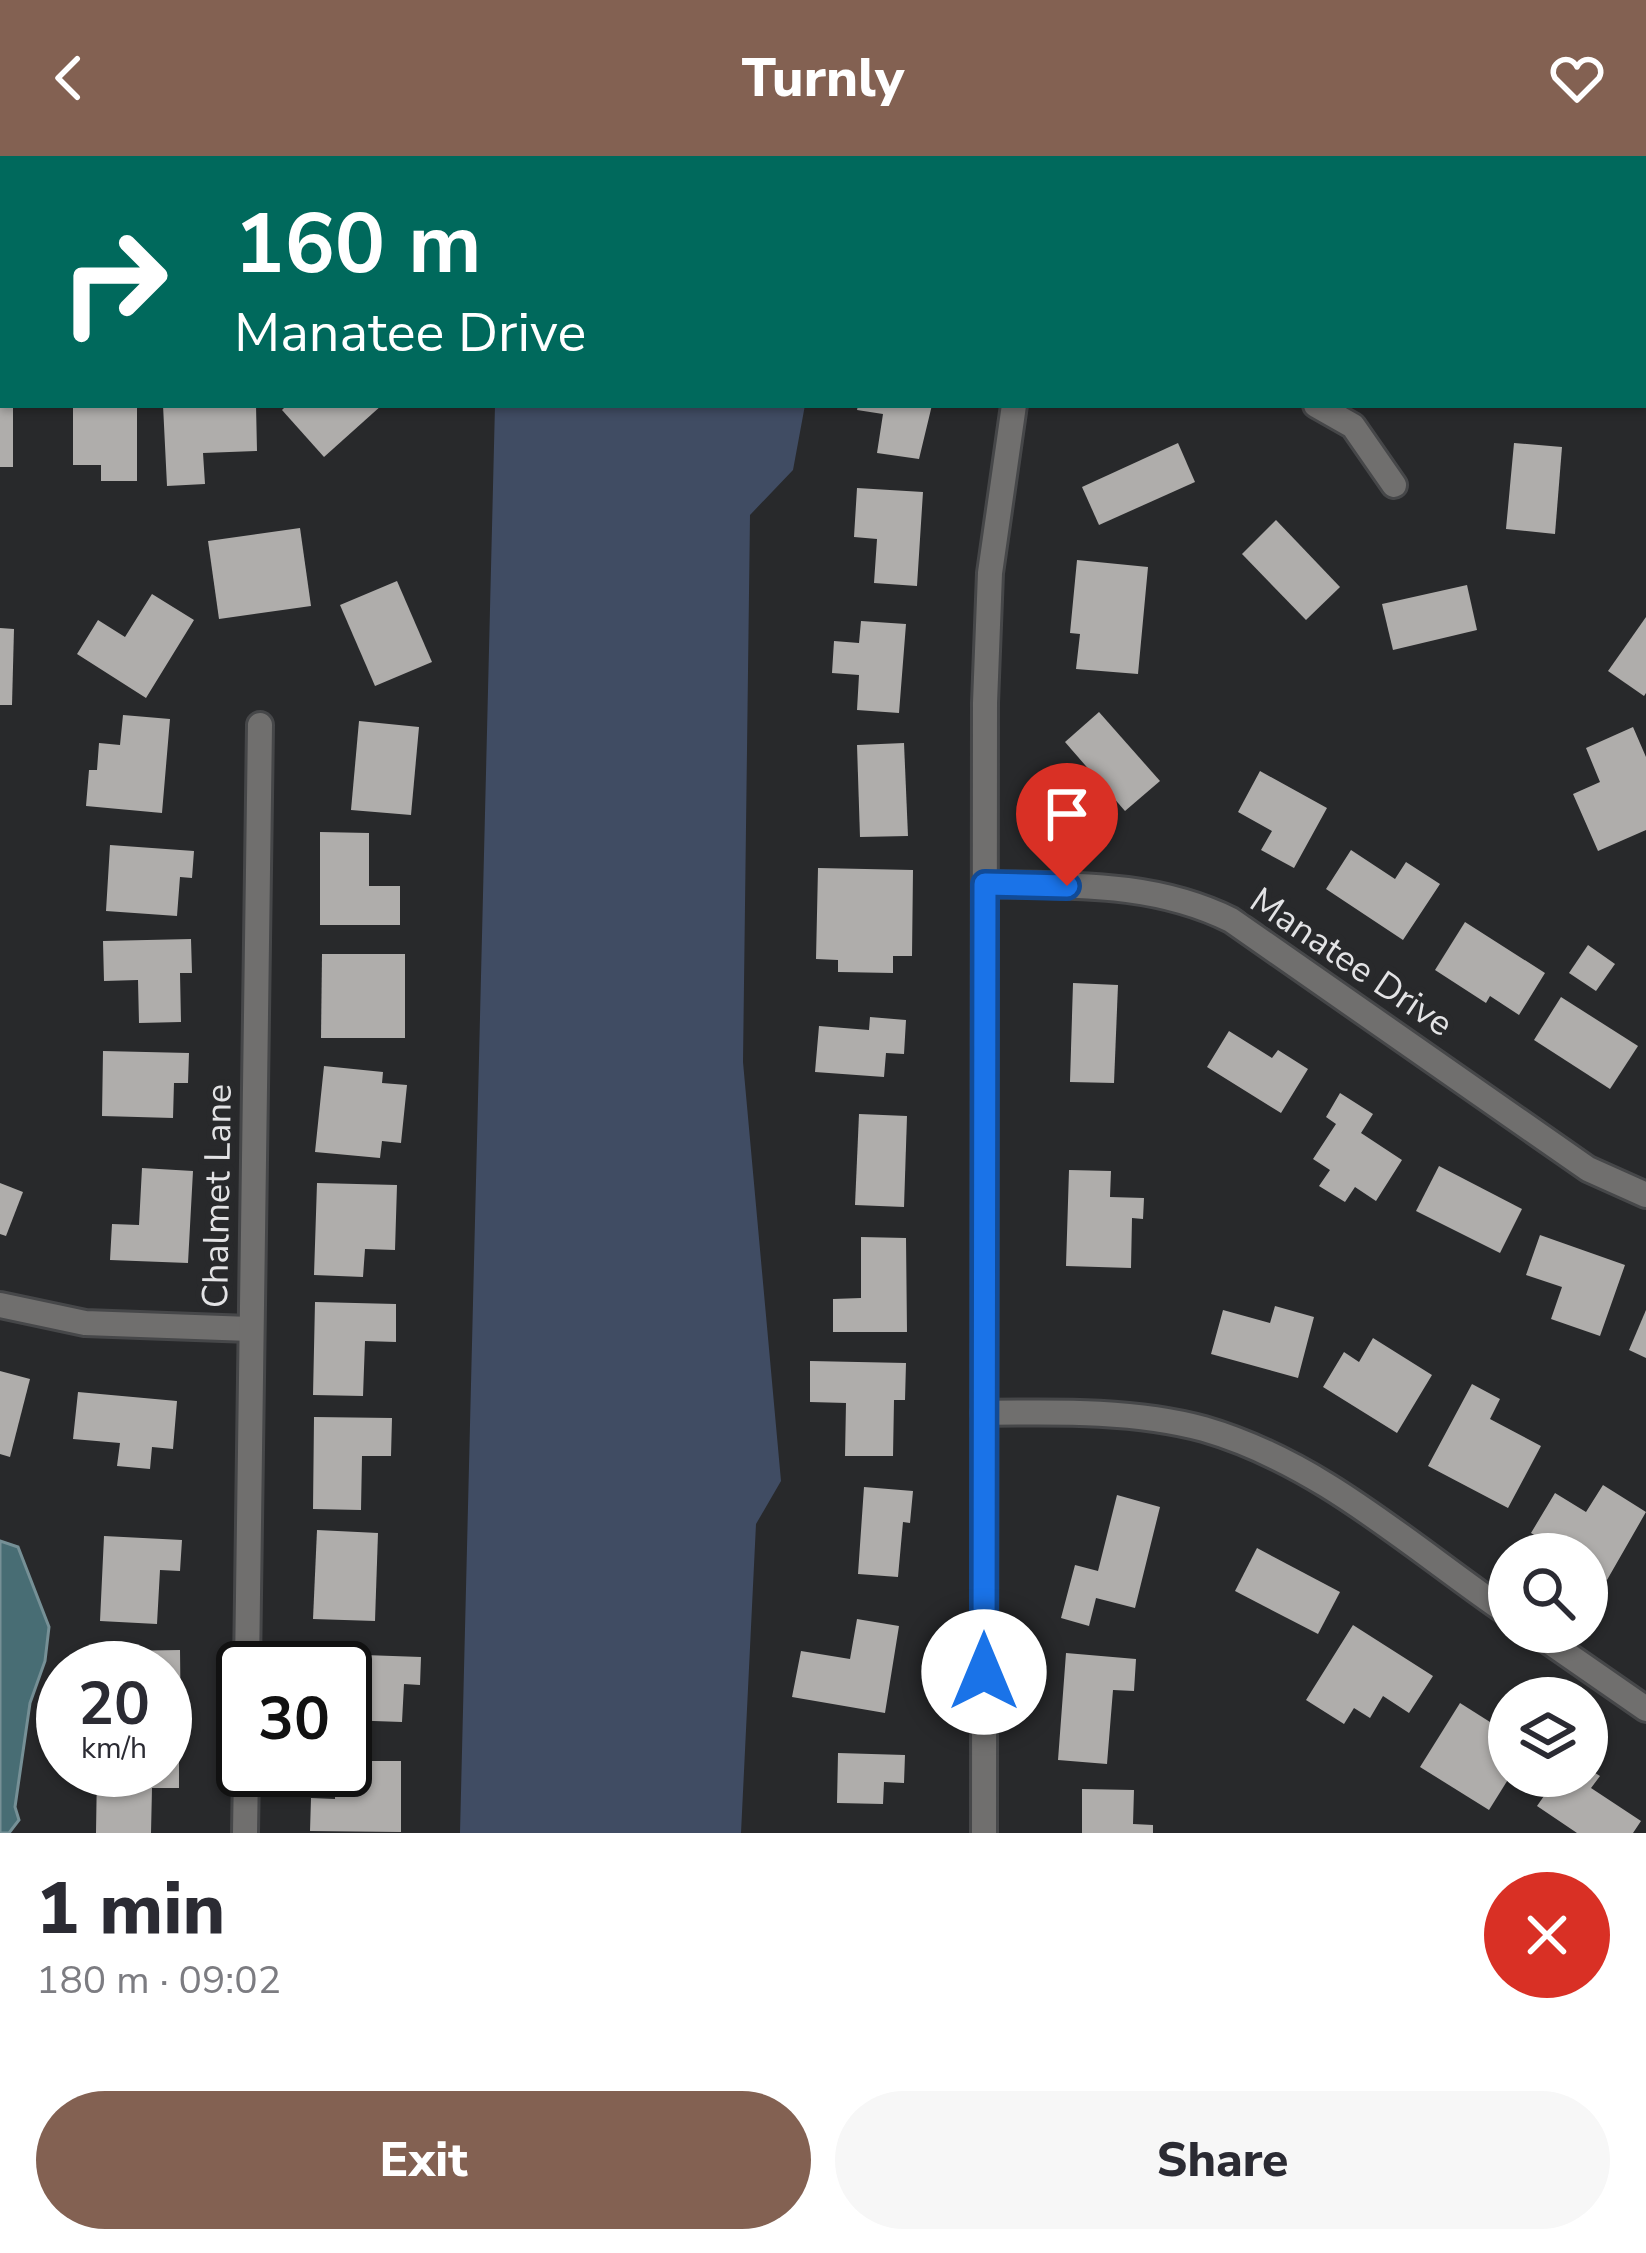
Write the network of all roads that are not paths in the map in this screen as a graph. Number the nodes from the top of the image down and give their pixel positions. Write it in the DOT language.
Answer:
graph roads {
  1 [pos="1014,408"];
  2 [pos="1321,408"];
  3 [pos="1394,485"];
  4 [pos="260,725"];
  5 [pos="985,884"];
  6 [pos="1646,1195"];
  7 [pos="0,1305"];
  8 [pos="250,1329"];
  9 [pos="984,1413"];
  10 [pos="1488,1600"];
  11 [pos="247,1641"];
  12 [pos="1565,1653"];
  13 [pos="1646,1708"];
  14 [pos="246,1797"];
  15 [pos="245,1833"];
  16 [pos="984,1833"];
  1 -- 5 [label="street"];
  2 -- 3 [label="street"];
  4 -- 8 [label="street, Chalmet Lane"];
  5 -- 6 [label="street, Manatee Drive"];
  5 -- 9 [label="street"];
  7 -- 8 [label="street"];
  8 -- 11 [label="street, Chalmet Lane"];
  9 -- 10 [label="street"];
  9 -- 16 [label="street"];
  12 -- 13 [label="street"];
  14 -- 15 [label="street"];
}
